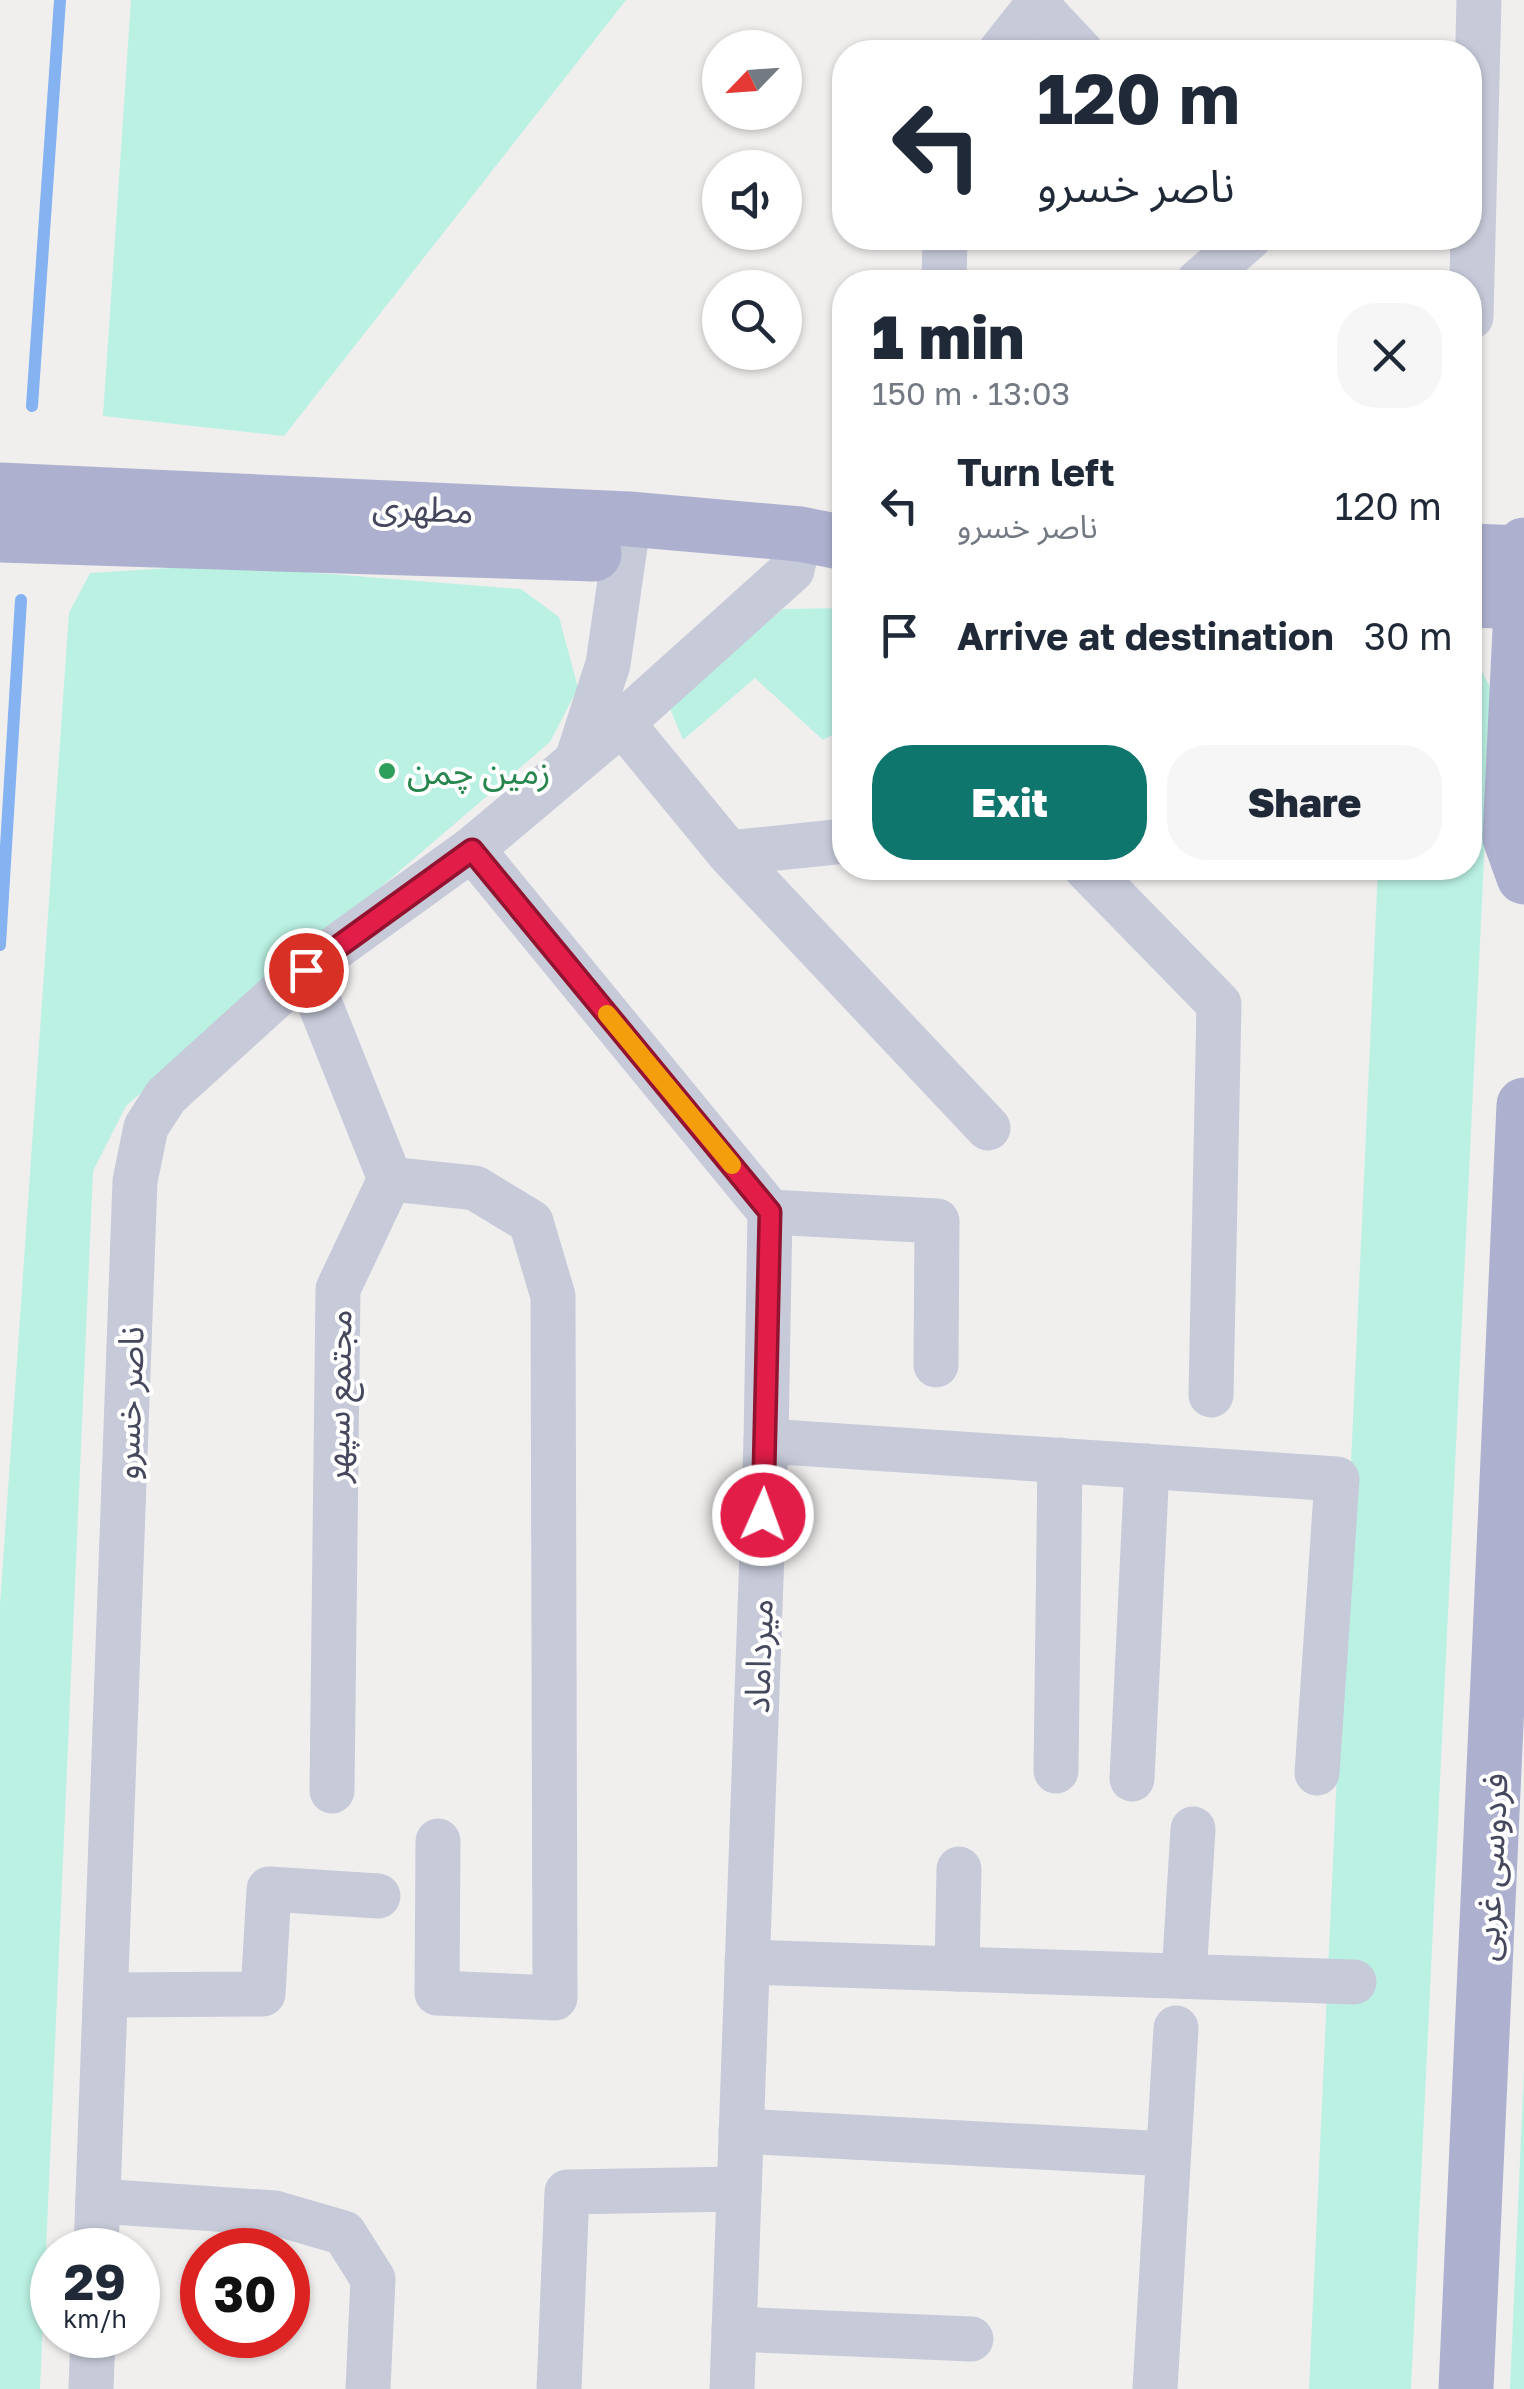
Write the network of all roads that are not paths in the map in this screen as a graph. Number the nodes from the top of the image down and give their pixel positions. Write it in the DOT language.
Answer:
graph roads {
  1 [pos="1479,0"];
  2 [pos="1039,3"];
  3 [pos="1010,40"];
  4 [pos="1071,40"];
  5 [pos="1478,40"];
  6 [pos="1236,250"];
  7 [pos="1212,270"];
  8 [pos="0,460"];
  9 [pos="0,490"];
  10 [pos="61,493"];
  11 [pos="0,535"];
  12 [pos="626,537"];
  13 [pos="1524,545"];
  14 [pos="820,552"];
  15 [pos="1482,560"];
  16 [pos="1513,582"];
  17 [pos="622,723"];
  18 [pos="577,758"];
  19 [pos="832,842"];
  20 [pos="472,850"];
  21 [pos="729,853"];
  22 [pos="1524,877"];
  23 [pos="1099,880"];
  24 [pos="306,970"];
  25 [pos="1524,1105"];
  26 [pos="988,1128"];
  27 [pos="390,1179"];
  28 [pos="770,1212"];
  29 [pos="936,1366"];
  30 [pos="1211,1394"];
  31 [pos="766,1440"];
  32 [pos="1060,1460"];
  33 [pos="1146,1466"];
  34 [pos="1056,1771"];
  35 [pos="1318,1773"];
  36 [pos="1132,1780"];
  37 [pos="332,1791"];
  38 [pos="1193,1830"];
  39 [pos="438,1841"];
  40 [pos="958,1869"];
  41 [pos="378,1896"];
  42 [pos="747,1962"];
  43 [pos="957,1969"];
  44 [pos="1184,1976"];
  45 [pos="1354,1982"];
  46 [pos="107,1995"];
  47 [pos="1176,2028"];
  48 [pos="741,2132"];
  49 [pos="1168,2154"];
  50 [pos="739,2189"];
  51 [pos="98,2201"];
  52 [pos="97,2228"];
  53 [pos="734,2329"];
  54 [pos="971,2339"];
  55 [pos="92,2358"];
  56 [pos="91,2389"];
  57 [pos="368,2389"];
  58 [pos="559,2389"];
  59 [pos="732,2389"];
  60 [pos="1155,2389"];
  61 [pos="1466,2389"];
  1 -- 5 [label="street"];
  2 -- 3 [label="street"];
  2 -- 4 [label="street"];
  6 -- 7 [label="street"];
  8 -- 10 [label="main road"];
  9 -- 10 [label="main road, مطهری"];
  10 -- 12 [label="main road, مطهری"];
  11 -- 12 [label="main road"];
  12 -- 14 [label="main road, مطهری"];
  12 -- 18 [label="street"];
  13 -- 16 [label="main road"];
  14 -- 17 [label="street, ناصر خسرو"];
  15 -- 16 [label="main road"];
  16 -- 22 [label="main road"];
  17 -- 18 [label="street, ناصر خسرو"];
  17 -- 21 [label="street"];
  18 -- 20 [label="street, ناصر خسرو"];
  19 -- 21 [label="street"];
  20 -- 24 [label="street, ناصر خسرو"];
  20 -- 28 [label="street"];
  21 -- 26 [label="street"];
  23 -- 30 [label="street"];
  24 -- 27 [label="street"];
  24 -- 46 [label="street, ناصر خسرو"];
  25 -- 61 [label="main road, فردوسی غربی"];
  27 -- 37 [label="street, مجتمع سپهر"];
  27 -- 39 [label="street"];
  28 -- 29 [label="street"];
  28 -- 31 [label="street, میرداماد"];
  31 -- 32 [label="street"];
  31 -- 42 [label="street, میرداماد"];
  32 -- 33 [label="street"];
  32 -- 34 [label="street"];
  33 -- 35 [label="street"];
  33 -- 36 [label="street"];
  38 -- 44 [label="street"];
  40 -- 43 [label="street"];
  41 -- 46 [label="street"];
  42 -- 43 [label="street"];
  42 -- 48 [label="street, میرداماد"];
  43 -- 44 [label="street"];
  44 -- 45 [label="street"];
  46 -- 51 [label="street, ناصر خسرو"];
  47 -- 49 [label="street"];
  48 -- 49 [label="street"];
  48 -- 50 [label="street, میرداماد"];
  49 -- 60 [label="street"];
  50 -- 53 [label="street, میرداماد"];
  50 -- 58 [label="street"];
  51 -- 52 [label="street, ناصر خسرو"];
  51 -- 57 [label="street"];
  53 -- 54 [label="street"];
  53 -- 59 [label="street, میرداماد"];
  55 -- 56 [label="street"];
}
